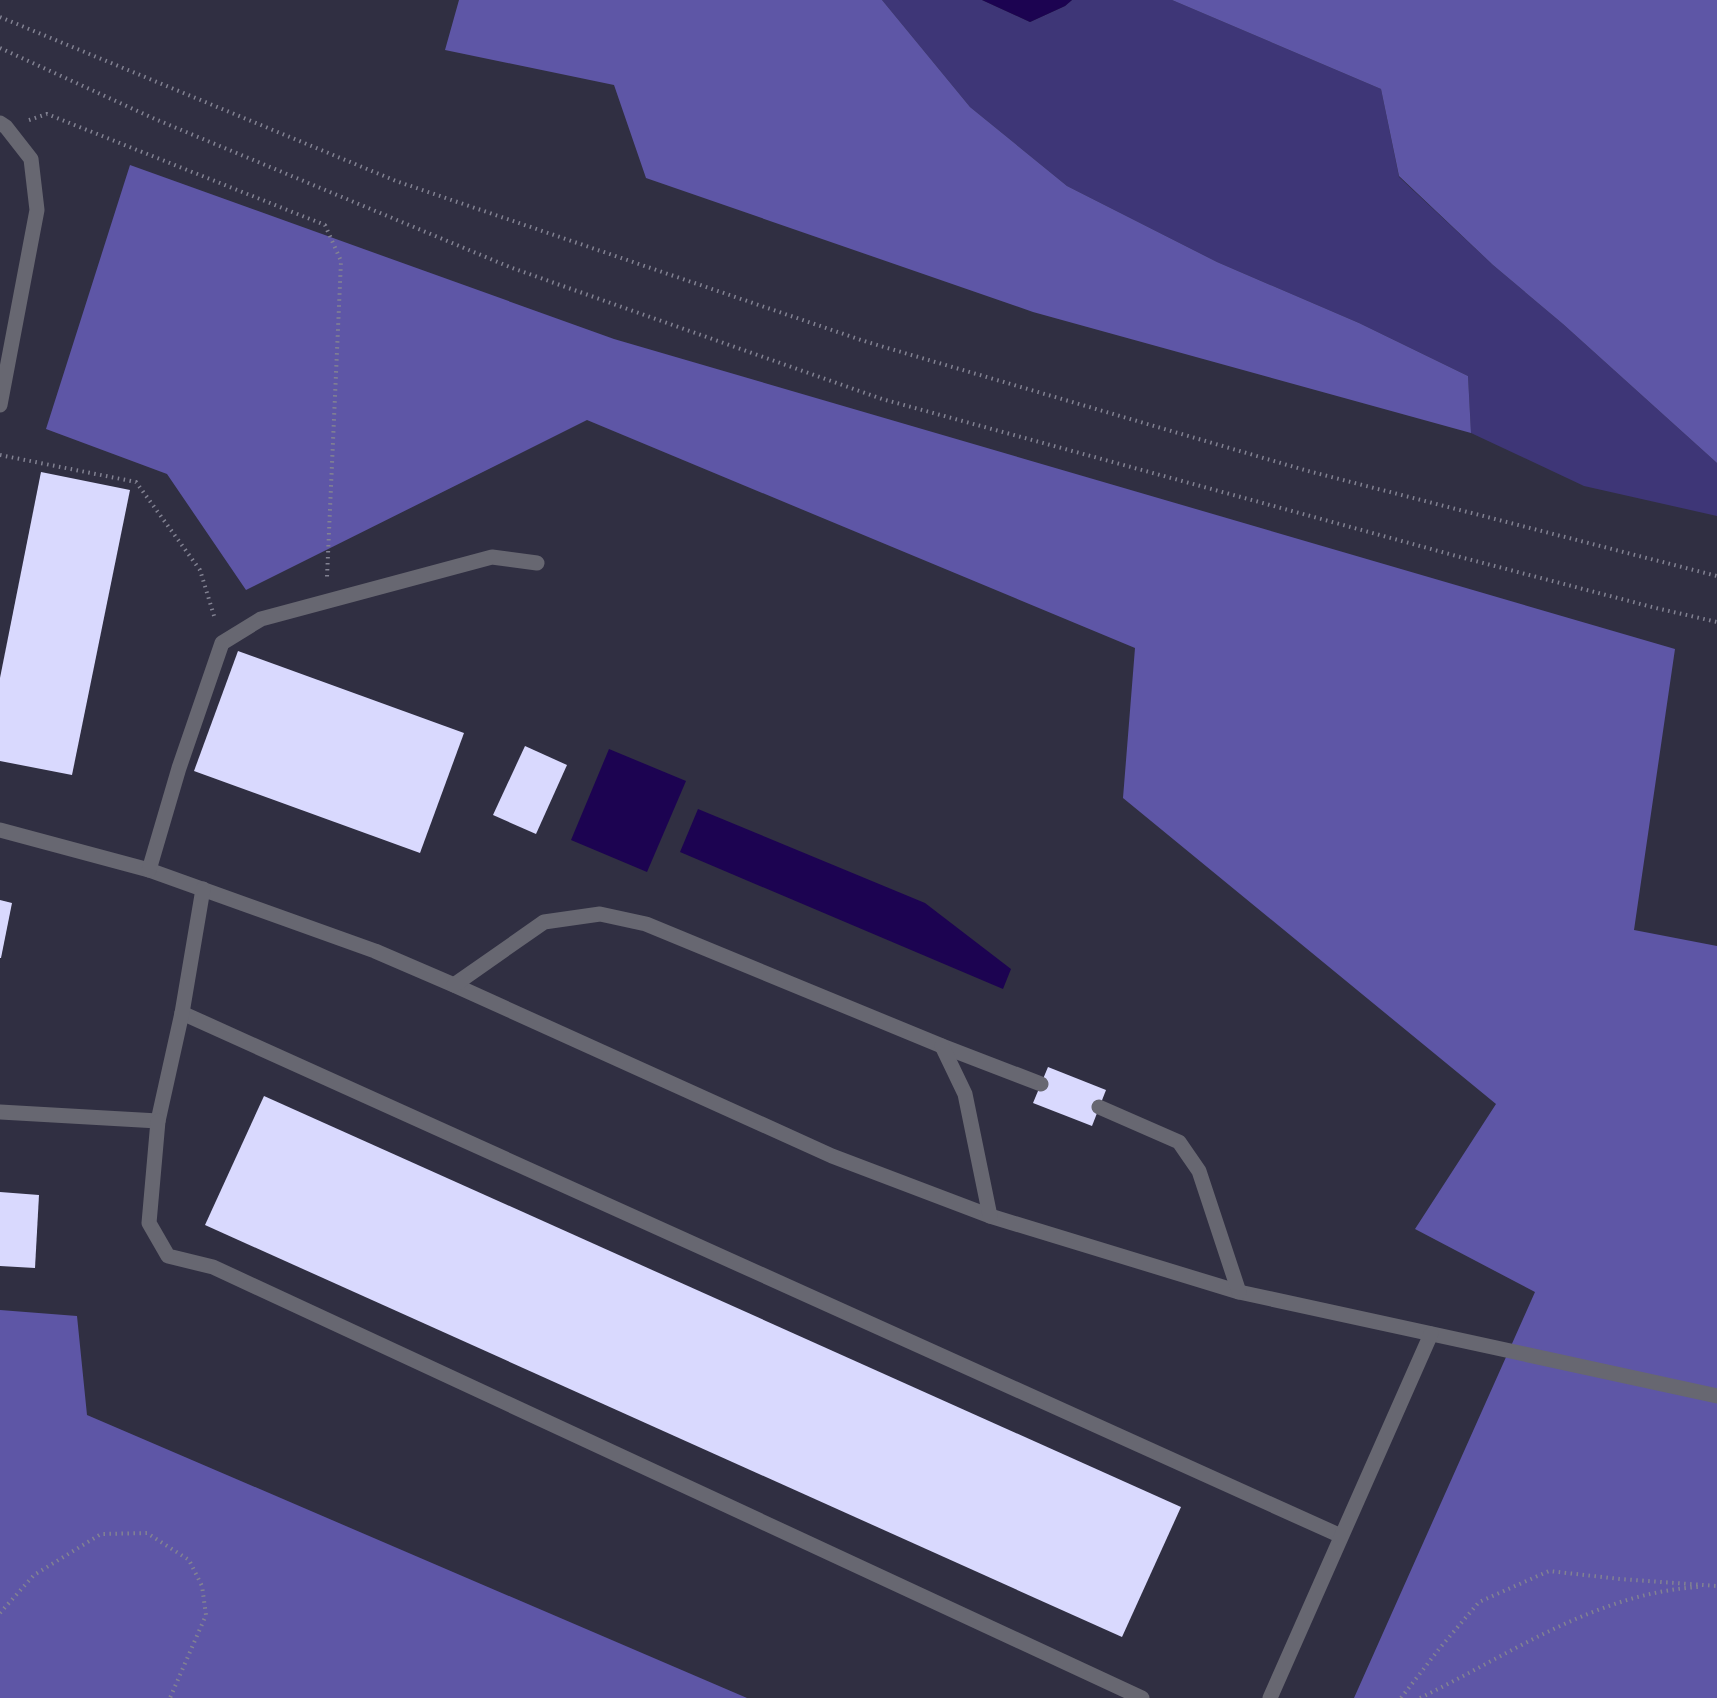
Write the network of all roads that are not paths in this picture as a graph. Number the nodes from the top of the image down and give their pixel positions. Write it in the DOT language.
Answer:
graph roads {
  1 [pos="3,125"];
  2 [pos="0,405"];
  3 [pos="537,563"];
  4 [pos="0,830"];
  5 [pos="148,870"];
  6 [pos="202,890"];
  7 [pos="454,985"];
  8 [pos="182,1013"];
  9 [pos="942,1046"];
  10 [pos="1041,1084"];
  11 [pos="1099,1107"];
  12 [pos="0,1112"];
  13 [pos="158,1121"];
  14 [pos="990,1216"];
  15 [pos="1239,1292"];
  16 [pos="1431,1334"];
  17 [pos="1717,1396"];
  18 [pos="1341,1536"];
  19 [pos="1142,1698"];
  20 [pos="1270,1698"];
  1 -- 2 [label="lane"];
  3 -- 5 [label="lane"];
  4 -- 5 [label="lane"];
  5 -- 6 [label="lane"];
  6 -- 7 [label="lane"];
  6 -- 8 [label="lane"];
  7 -- 9 [label="lane"];
  7 -- 14 [label="lane"];
  8 -- 13 [label="lane"];
  8 -- 18 [label="lane"];
  9 -- 10 [label="lane"];
  9 -- 14 [label="lane"];
  11 -- 15 [label="lane"];
  12 -- 13 [label="lane"];
  13 -- 19 [label="lane"];
  14 -- 15 [label="lane"];
  15 -- 16 [label="lane"];
  16 -- 17 [label="lane"];
  16 -- 18 [label="lane"];
  18 -- 20 [label="lane"];
}
